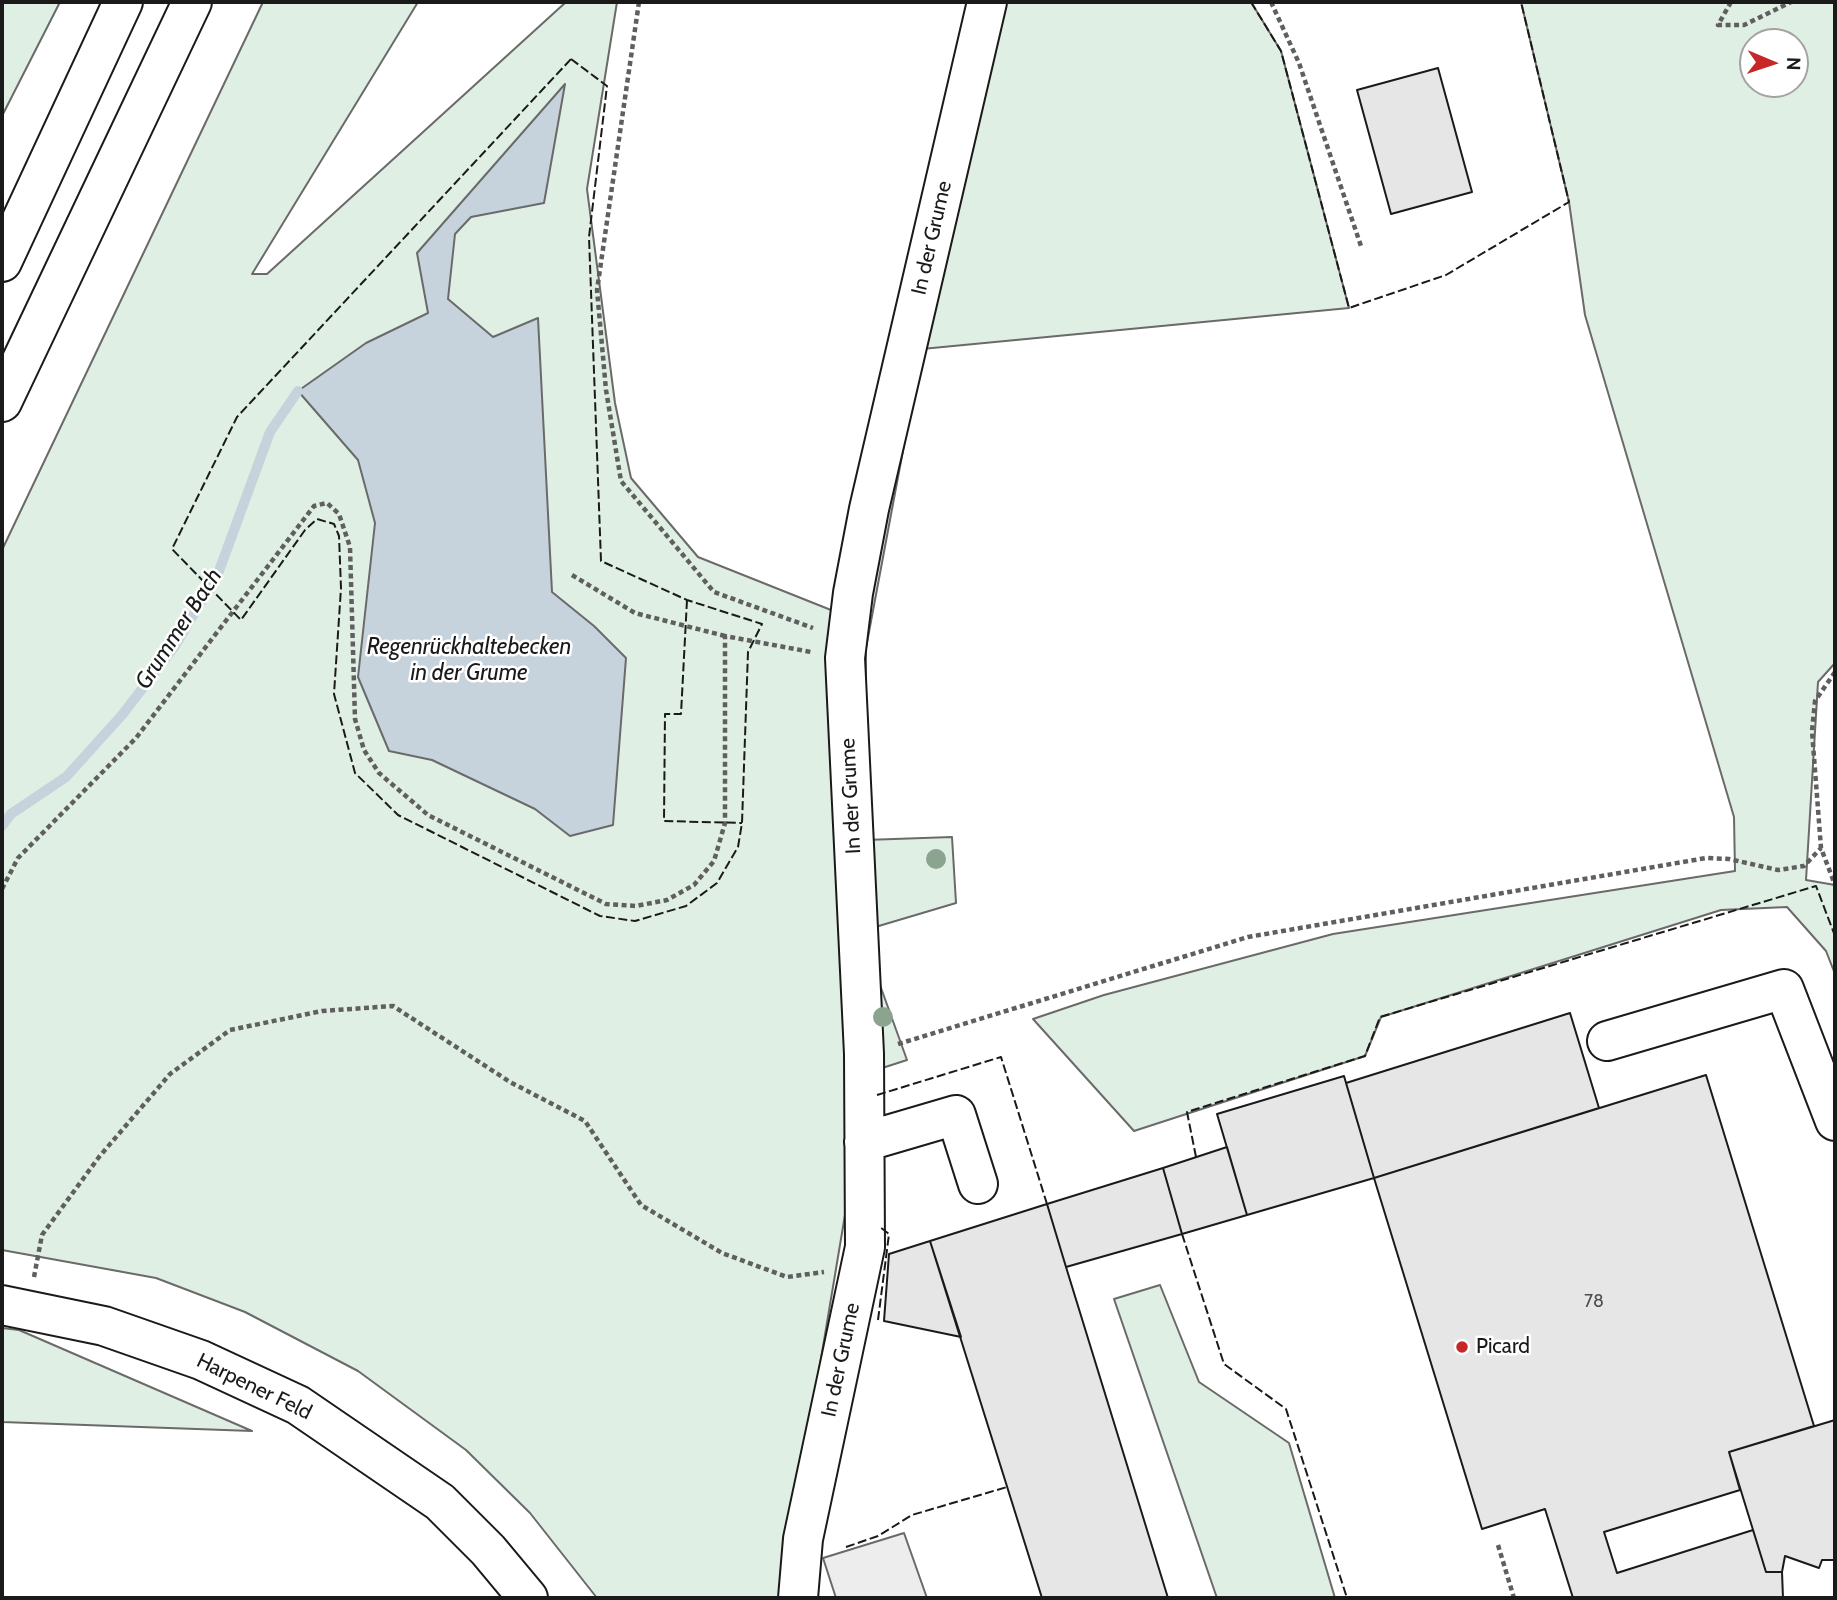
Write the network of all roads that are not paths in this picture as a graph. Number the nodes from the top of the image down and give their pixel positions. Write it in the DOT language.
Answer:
graph roads {
  1 [pos="123,2"];
  2 [pos="192,2"];
  3 [pos="987,2"];
  4 [pos="2,262"];
  5 [pos="2,402"];
  6 [pos="1607,1041"];
  7 [pos="1835,1121"];
  8 [pos="864,1142"];
  9 [pos="978,1184"];
  10 [pos="15,1307"];
  11 [pos="528,1598"];
  12 [pos="798,1598"];
  1 -- 4 [label="main road"];
  2 -- 5 [label="main road"];
  3 -- 8 [label="main road, In der Grume"];
  6 -- 7 [label="main road"];
  8 -- 9 [label="main road"];
  8 -- 12 [label="main road, In der Grume"];
  10 -- 11 [label="main road, Harpener Feld"];
}
